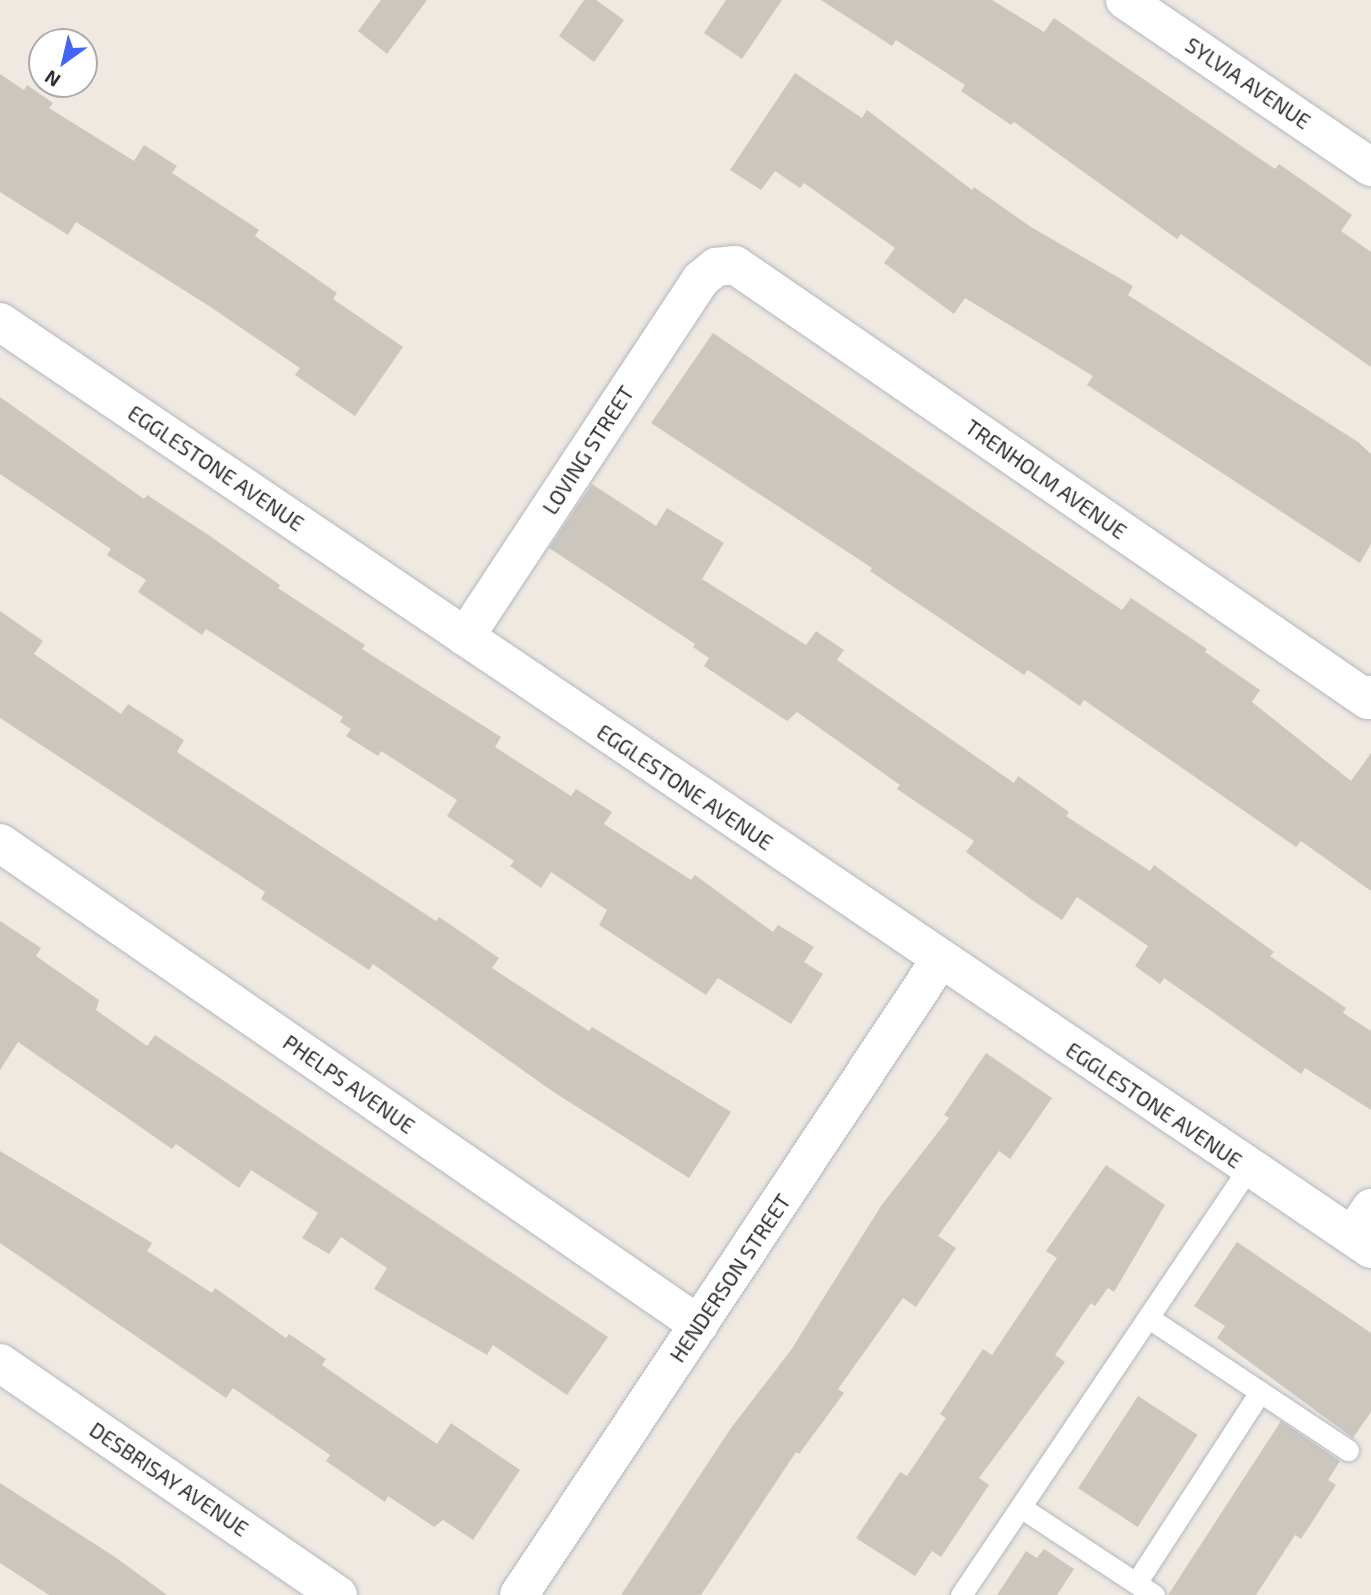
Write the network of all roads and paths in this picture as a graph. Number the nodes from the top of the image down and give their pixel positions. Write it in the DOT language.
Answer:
graph roads {
  1 [pos="1125,0"];
  2 [pos="1371,167"];
  3 [pos="716,267"];
  4 [pos="0,322"];
  5 [pos="465,638"];
  6 [pos="1371,695"];
  7 [pos="0,843"];
  8 [pos="940,960"];
  9 [pos="1248,1169"];
  10 [pos="1365,1231"];
  11 [pos="1149,1318"];
  12 [pos="699,1325"];
  13 [pos="0,1363"];
  14 [pos="1261,1392"];
  15 [pos="1348,1450"];
  16 [pos="1022,1508"];
  17 [pos="1136,1583"];
  18 [pos="338,1595"];
  19 [pos="519,1595"];
  20 [pos="961,1595"];
  21 [pos="1154,1595"];
  1 -- 2 [label="street, SYLVIA AVENUE"];
  3 -- 5 [label="street, LOVING STREET"];
  3 -- 6 [label="street, TRENHOLM AVENUE"];
  4 -- 5 [label="street, EGGLESTONE AVENUE"];
  5 -- 8 [label="street, EGGLESTONE AVENUE"];
  7 -- 12 [label="street, PHELPS AVENUE"];
  8 -- 9 [label="street, EGGLESTONE AVENUE"];
  8 -- 12 [label="street, HENDERSON STREET"];
  9 -- 10 [label="street, EGGLESTONE AVENUE"];
  9 -- 11 [label="lane"];
  11 -- 14 [label="lane"];
  11 -- 16 [label="lane"];
  12 -- 19 [label="street, HENDERSON STREET"];
  13 -- 18 [label="street, DESBRISAY AVENUE"];
  14 -- 15 [label="lane"];
  14 -- 17 [label="lane"];
  16 -- 17 [label="lane"];
  16 -- 20 [label="lane"];
  17 -- 21 [label="lane"];
}
